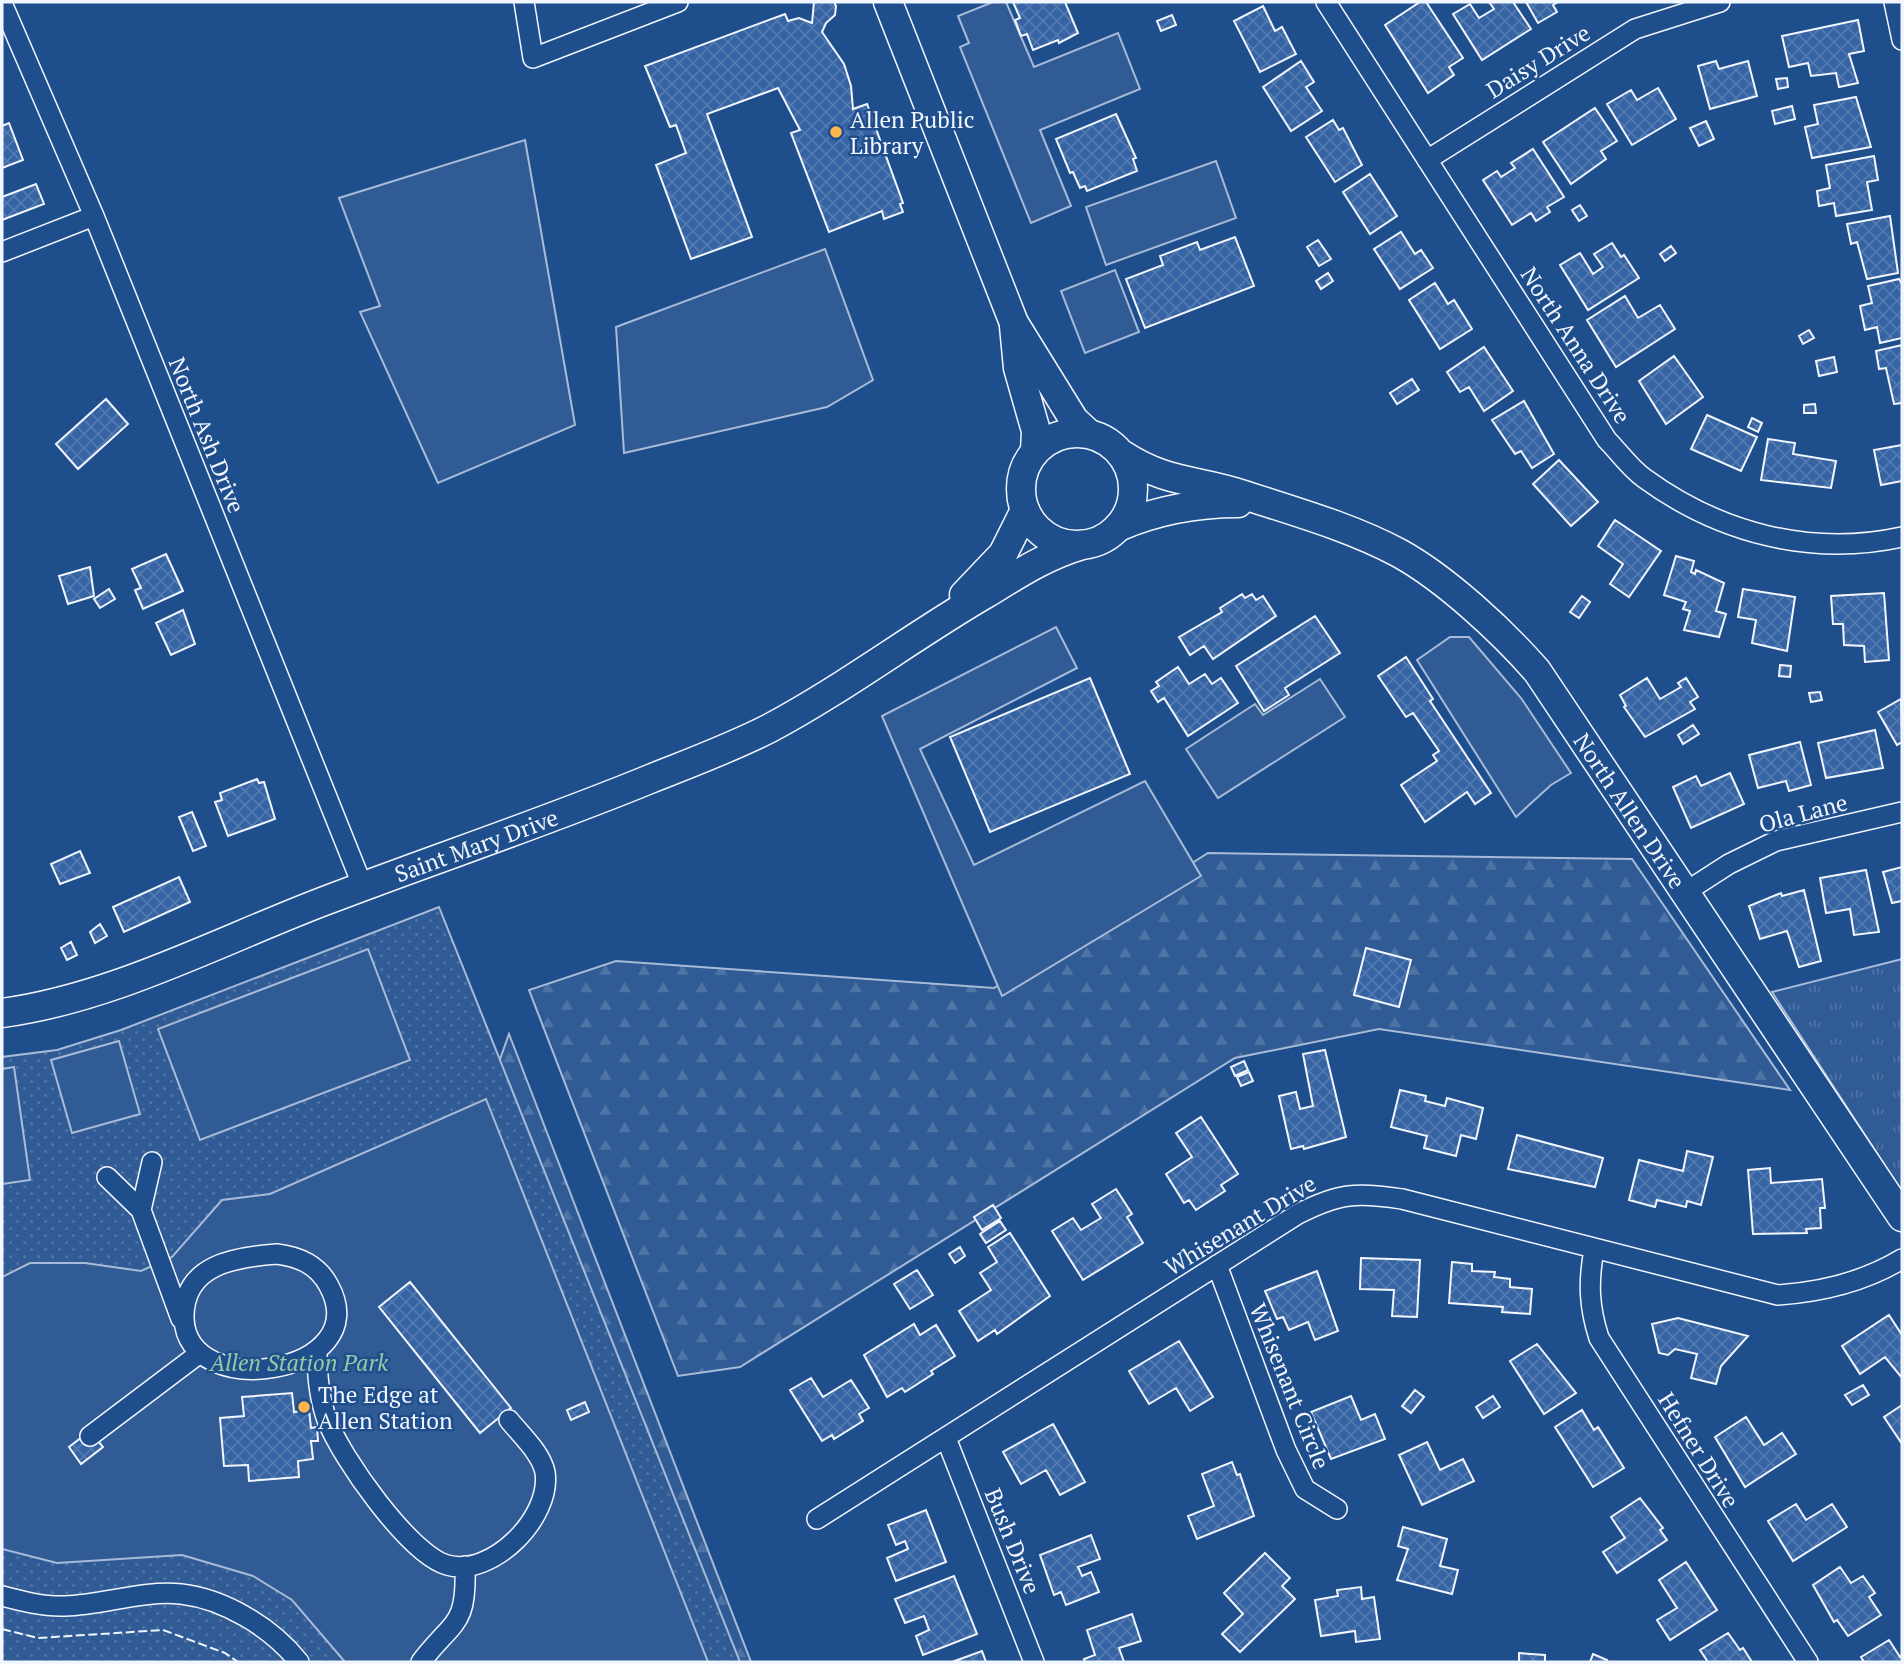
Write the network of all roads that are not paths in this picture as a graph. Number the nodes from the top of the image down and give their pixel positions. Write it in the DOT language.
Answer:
graph roads {
  1 [pos="524,2"];
  2 [pos="678,2"];
  3 [pos="888,2"];
  4 [pos="1326,2"];
  5 [pos="1720,2"];
  6 [pos="1894,2"];
  7 [pos="2,3"];
  8 [pos="1902,40"];
  9 [pos="1427,160"];
  10 [pos="94,216"];
  11 [pos="2,252"];
  12 [pos="1014,323"];
  13 [pos="1088,433"];
  14 [pos="1035,451"];
  15 [pos="1123,455"];
  16 [pos="1270,503"];
  17 [pos="1025,510"];
  18 [pos="1118,527"];
  19 [pos="1902,537"];
  20 [pos="1082,545"];
  21 [pos="928,628"];
  22 [pos="1902,813"];
  23 [pos="363,887"];
  24 [pos="1684,893"];
  25 [pos="2,1013"];
  26 [pos="152,1162"];
  27 [pos="107,1177"];
  28 [pos="141,1210"];
  29 [pos="1902,1217"];
  30 [pos="1594,1250"];
  31 [pos="1902,1259"];
  32 [pos="1217,1265"];
  33 [pos="187,1333"];
  34 [pos="317,1352"];
  35 [pos="200,1353"];
  36 [pos="509,1420"];
  37 [pos="90,1436"];
  38 [pos="946,1438"];
  39 [pos="1337,1510"];
  40 [pos="817,1519"];
  41 [pos="465,1566"];
  42 [pos="2,1589"];
  43 [pos="11,1598"];
  44 [pos="299,1662"];
  45 [pos="421,1662"];
  46 [pos="1034,1662"];
  47 [pos="1808,1662"];
  1 -- 2 [label="street"];
  3 -- 12 [label="street"];
  4 -- 9 [label="street, North Anna Drive"];
  5 -- 9 [label="street, Daisy Drive"];
  6 -- 8 [label="street"];
  7 -- 10 [label="street, North Ash Drive"];
  9 -- 19 [label="street, North Anna Drive"];
  10 -- 11 [label="street"];
  10 -- 23 [label="street, North Ash Drive"];
  12 -- 13 [label="street"];
  12 -- 14 [label="street"];
  13 -- 14 [label="street"];
  13 -- 15 [label="street"];
  14 -- 17 [label="street"];
  15 -- 16 [label="street, North Allen Drive"];
  15 -- 18 [label="street"];
  16 -- 18 [label="street, North Allen Drive"];
  16 -- 24 [label="street, North Allen Drive"];
  17 -- 20 [label="street"];
  17 -- 21 [label="street, Saint Mary Drive"];
  18 -- 20 [label="street"];
  20 -- 21 [label="street, Saint Mary Drive"];
  21 -- 23 [label="street, Saint Mary Drive"];
  22 -- 24 [label="street, Ola Lane"];
  23 -- 25 [label="street, Saint Mary Drive"];
  24 -- 29 [label="street, North Allen Drive"];
  26 -- 28 [label="street"];
  27 -- 28 [label="street"];
  28 -- 33 [label="street"];
  30 -- 31 [label="street, Whisenant Drive"];
  30 -- 32 [label="street, Whisenant Drive"];
  30 -- 47 [label="street, Hefner Drive"];
  32 -- 38 [label="street, Whisenant Drive"];
  32 -- 39 [label="street, Whisenant Circle"];
  33 -- 34 [label="street"];
  33 -- 35 [label="street"];
  34 -- 35 [label="street"];
  34 -- 41 [label="street"];
  35 -- 37 [label="street"];
  36 -- 41 [label="street"];
  38 -- 40 [label="street, Whisenant Drive"];
  38 -- 46 [label="street, Bush Drive"];
  41 -- 45 [label="street"];
  42 -- 43 [label="street"];
  43 -- 44 [label="street"];
}
